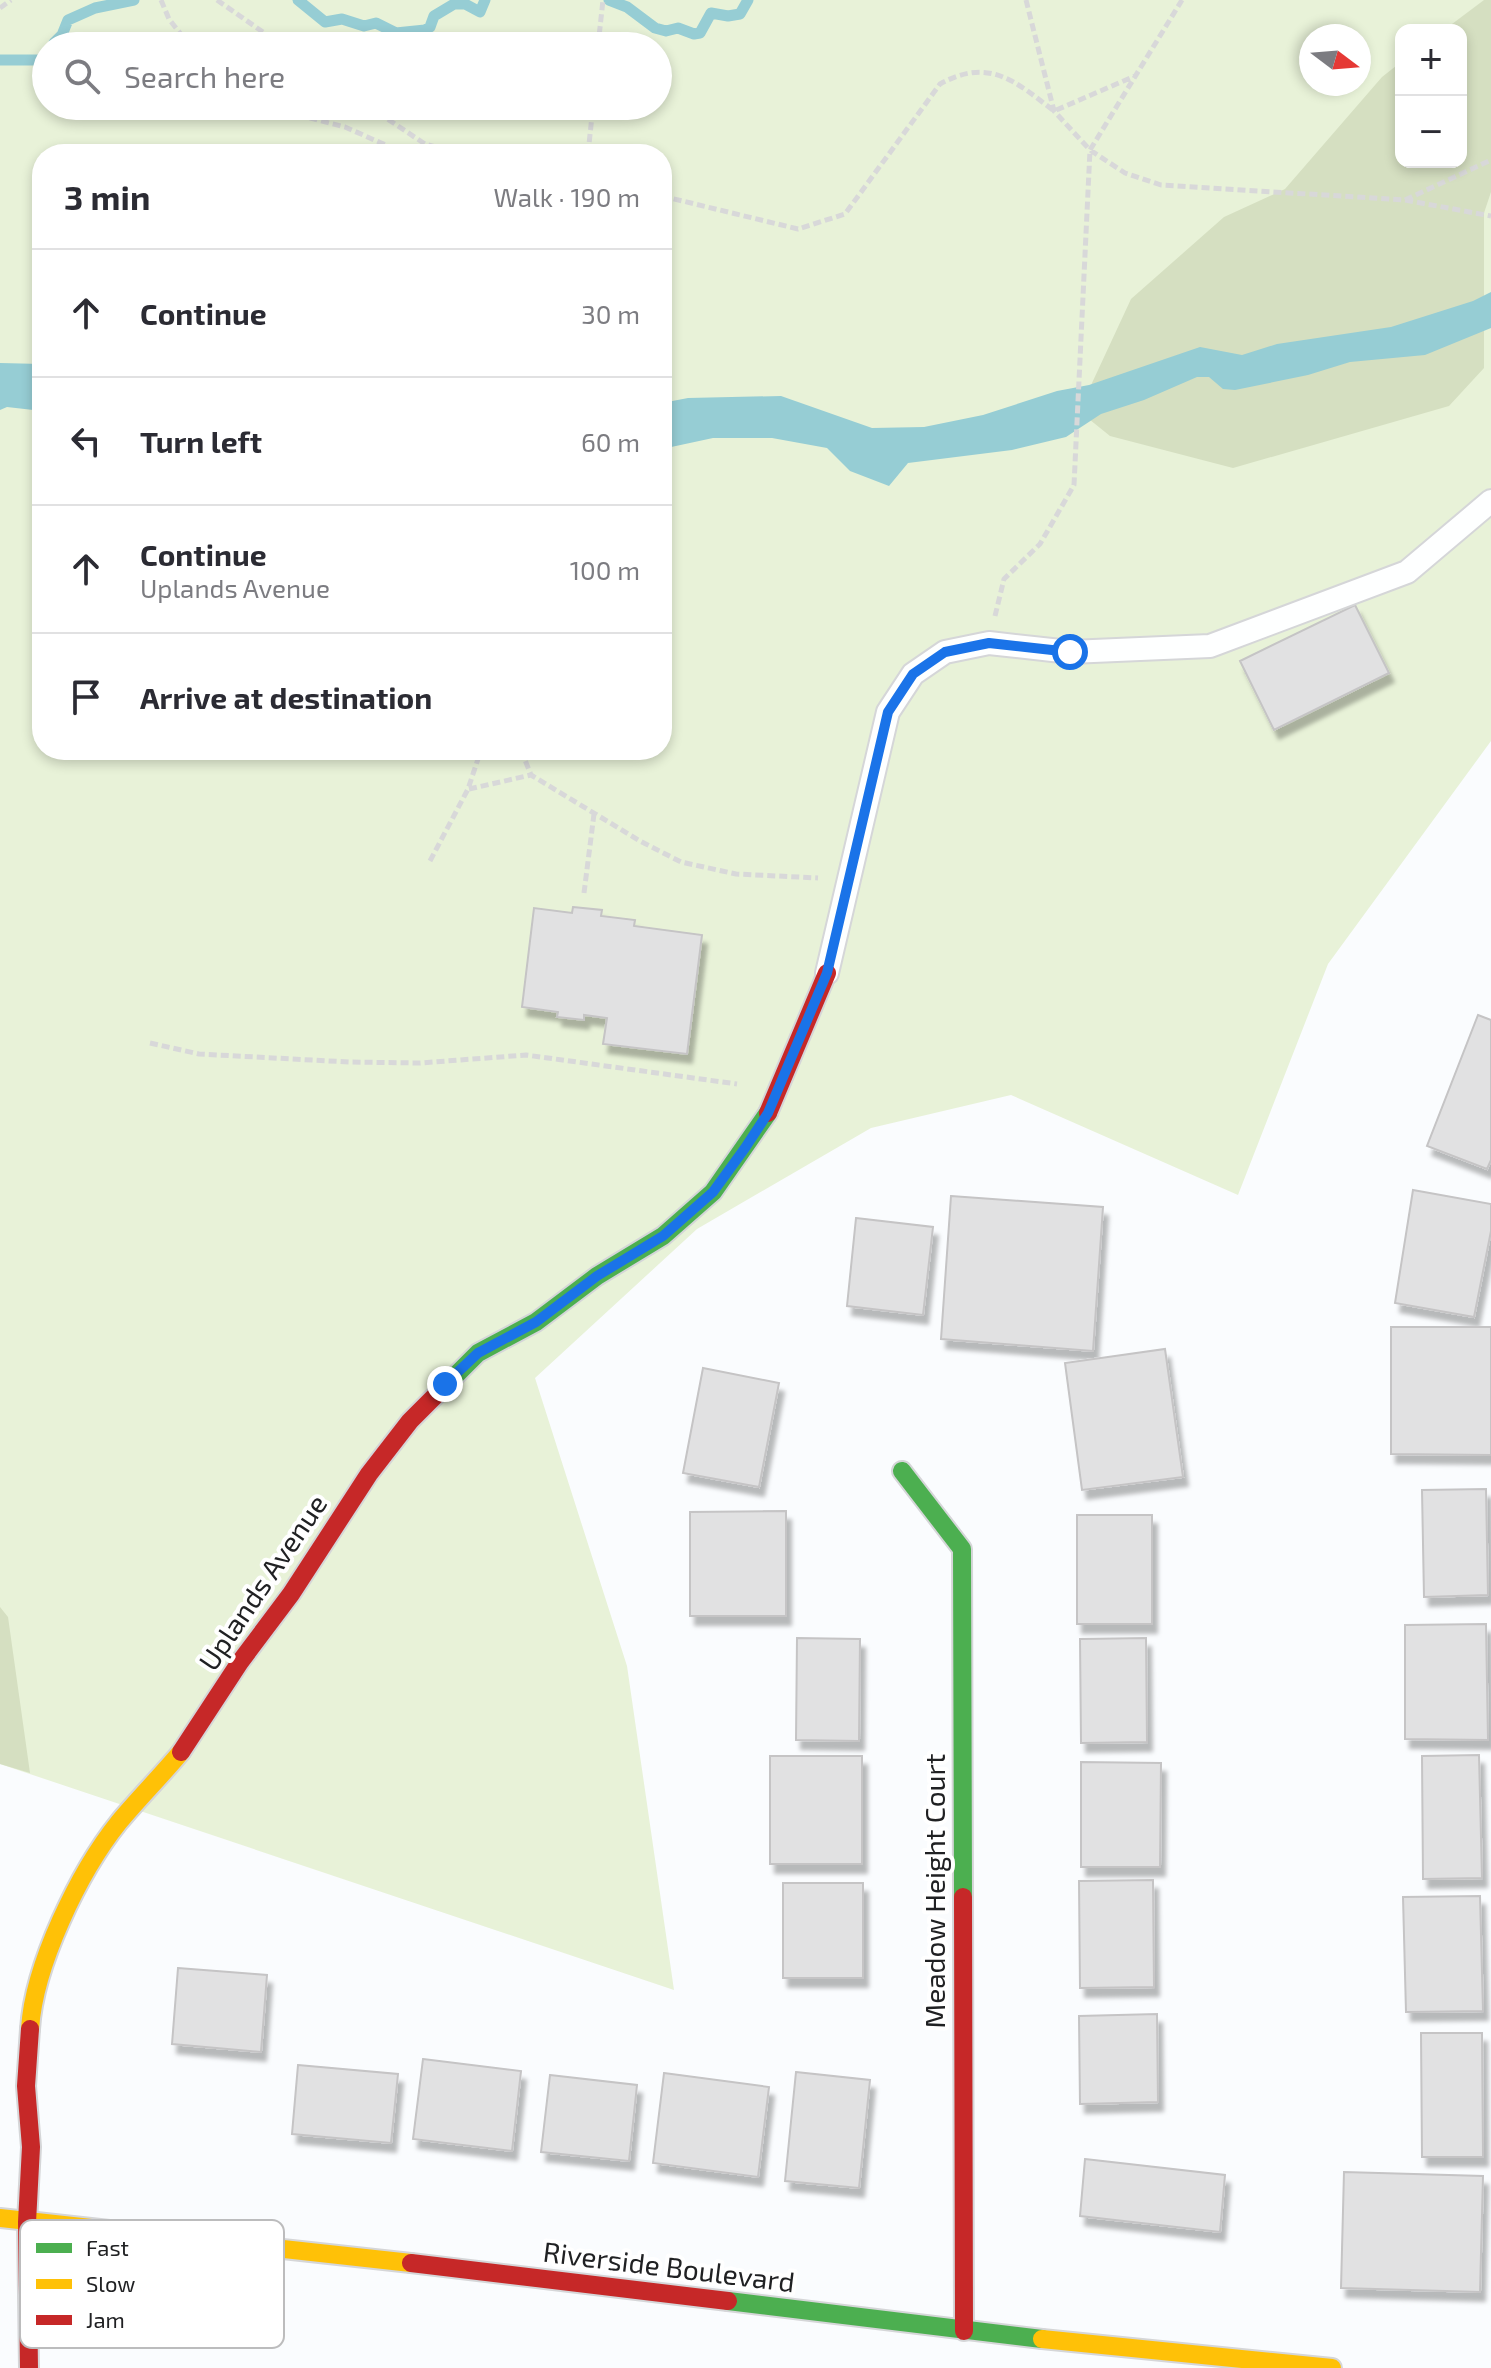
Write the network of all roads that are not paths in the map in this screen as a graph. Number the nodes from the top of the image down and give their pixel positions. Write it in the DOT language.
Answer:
graph roads {
  1 [pos="1491,501"];
  2 [pos="827,973"];
  3 [pos="902,1471"];
  4 [pos="0,2218"];
  5 [pos="27,2220"];
  6 [pos="20,2221"];
  7 [pos="284,2250"];
  8 [pos="964,2331"];
  9 [pos="29,2348"];
  10 [pos="29,2368"];
  11 [pos="1332,2368"];
  1 -- 2 [label="lane"];
  2 -- 5 [label="street, Uplands Avenue"];
  3 -- 8 [label="street, Meadow Height Court"];
  4 -- 6 [label="street, Riverside Boulevard"];
  7 -- 8 [label="street, Riverside Boulevard"];
  8 -- 11 [label="street, Riverside Boulevard"];
  9 -- 10 [label="street, Uplands Avenue"];
}
